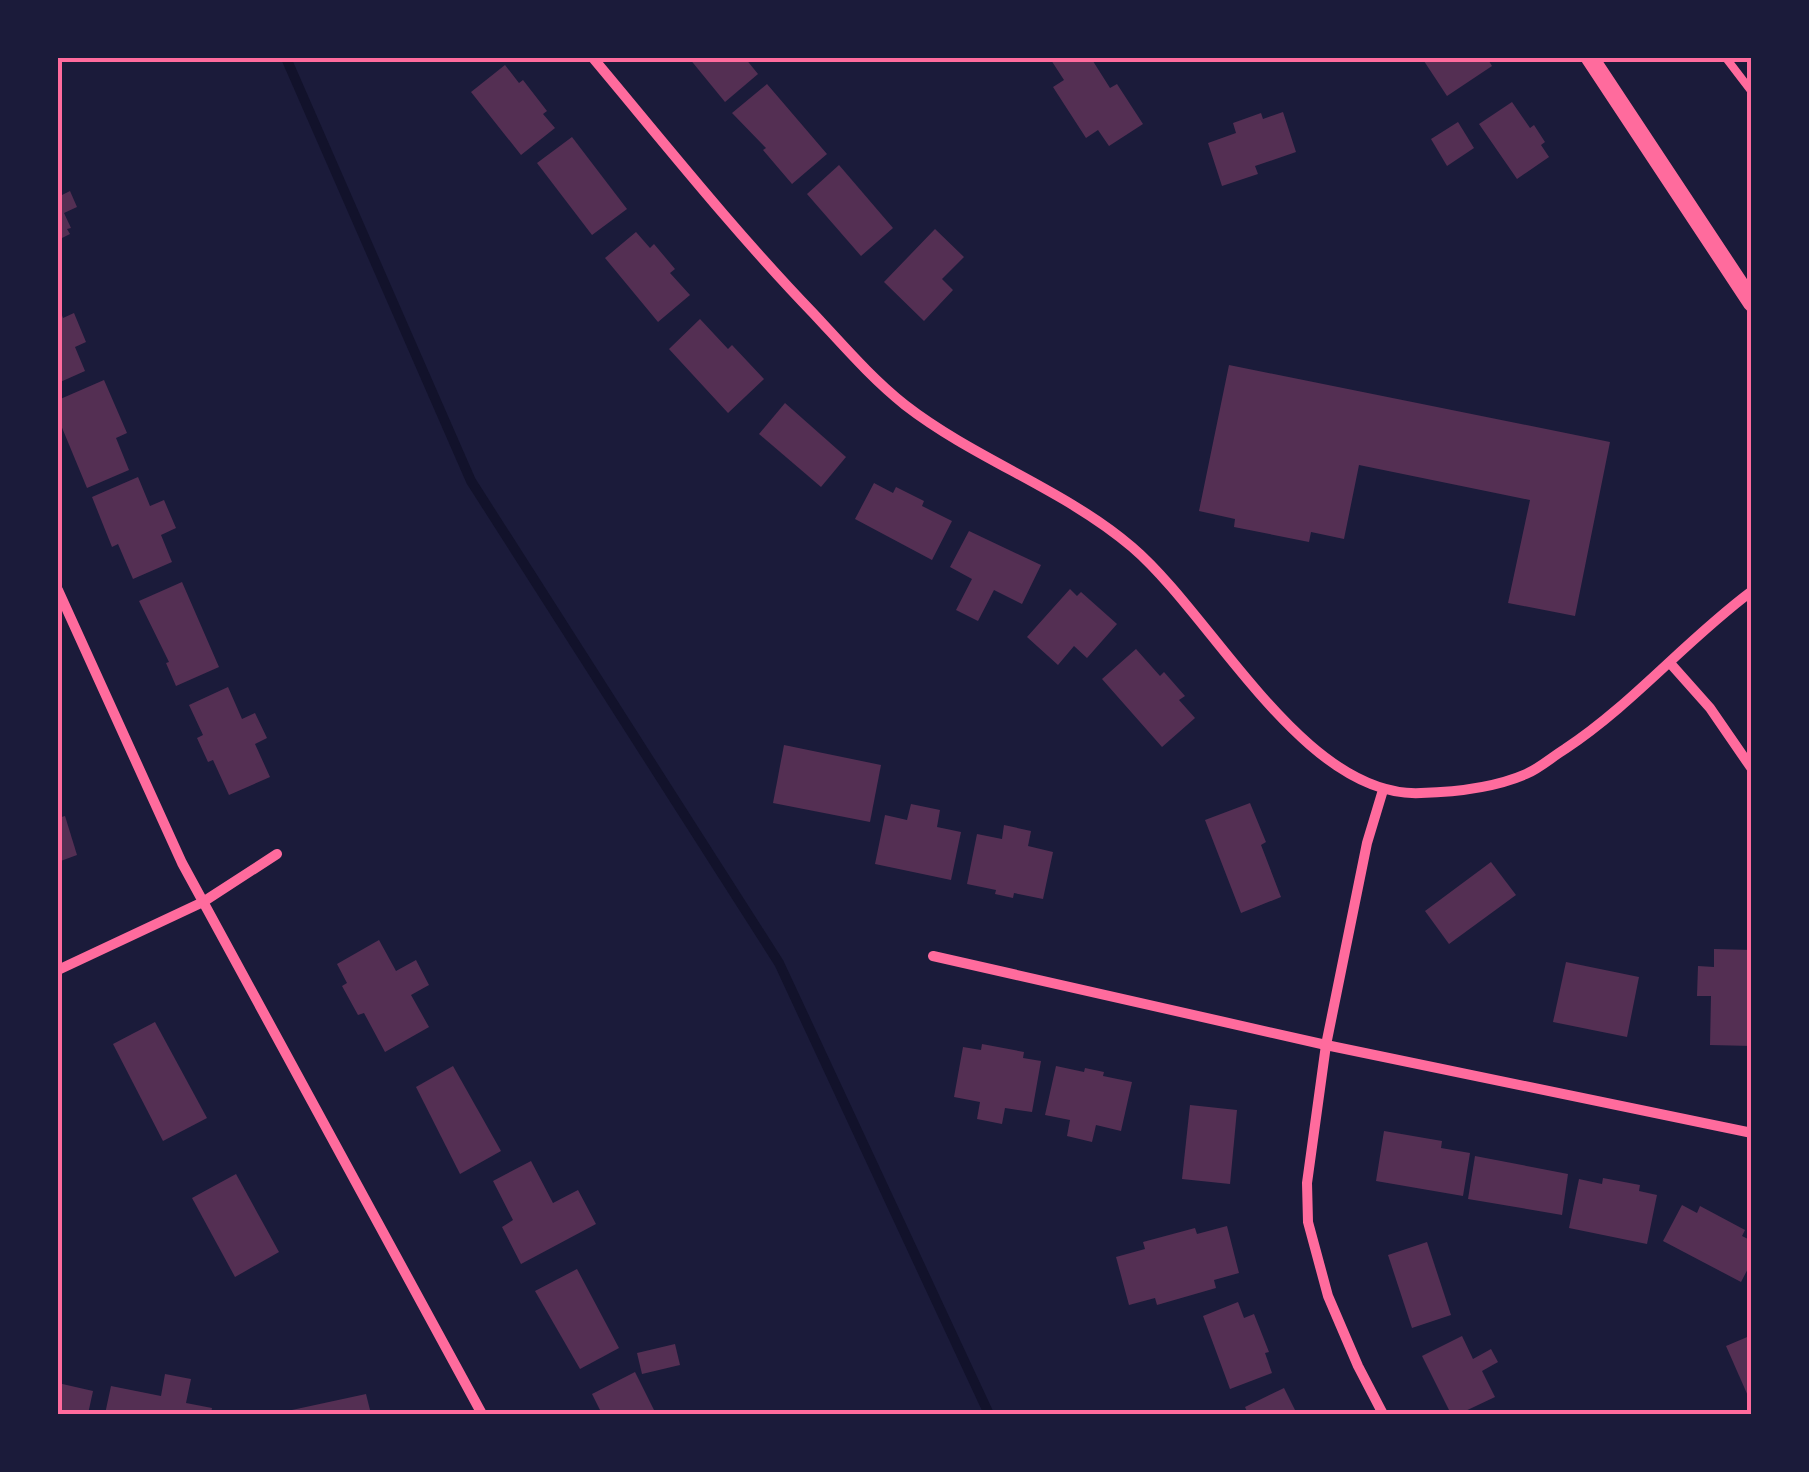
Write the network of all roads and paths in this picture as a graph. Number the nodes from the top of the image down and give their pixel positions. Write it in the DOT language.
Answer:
graph roads {
  1 [pos="593,58"];
  2 [pos="1590,58"];
  3 [pos="1726,58"];
  4 [pos="1752,92"];
  5 [pos="1752,303"];
  6 [pos="58,590"];
  7 [pos="1752,591"];
  8 [pos="1670,664"];
  9 [pos="1752,769"];
  10 [pos="1384,790"];
  11 [pos="276,854"];
  12 [pos="203,902"];
  13 [pos="933,956"];
  14 [pos="58,970"];
  15 [pos="1326,1046"];
  16 [pos="1752,1134"];
  17 [pos="482,1414"];
  18 [pos="1383,1414"];
  1 -- 10 [label="street"];
  2 -- 5 [label="street"];
  3 -- 4 [label="lane"];
  6 -- 12 [label="street"];
  7 -- 8 [label="street"];
  8 -- 9 [label="street"];
  8 -- 10 [label="street"];
  10 -- 15 [label="street"];
  11 -- 12 [label="street"];
  12 -- 14 [label="street"];
  12 -- 17 [label="street"];
  13 -- 15 [label="street"];
  15 -- 16 [label="street"];
  15 -- 18 [label="street"];
}
